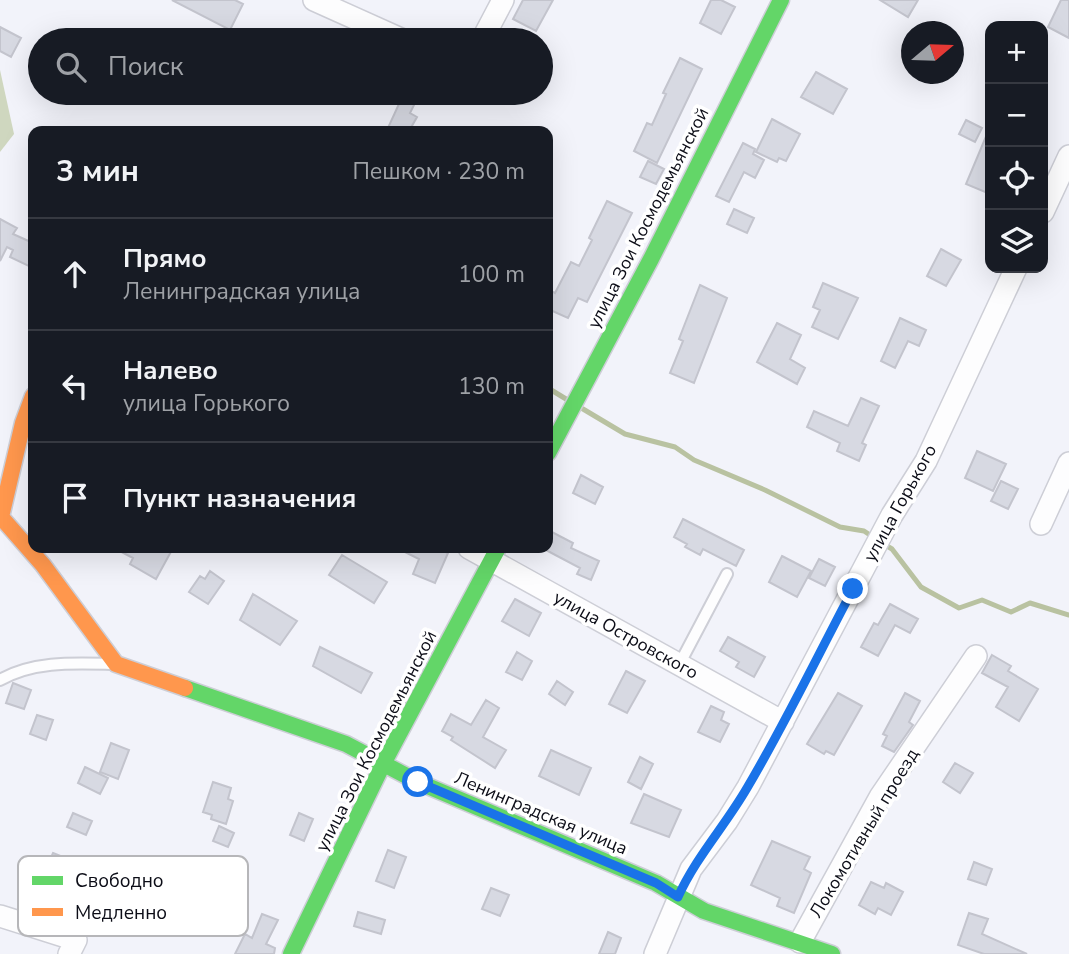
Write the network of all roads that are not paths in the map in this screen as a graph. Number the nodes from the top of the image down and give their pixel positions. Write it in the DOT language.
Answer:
graph roads {
  1 [pos="314,0"];
  2 [pos="503,0"];
  3 [pos="780,0"];
  4 [pos="376,28"];
  5 [pos="488,28"];
  6 [pos="1069,156"];
  7 [pos="1044,210"];
  8 [pos="1014,273"];
  9 [pos="28,410"];
  10 [pos="553,444"];
  11 [pos="1069,463"];
  12 [pos="1041,524"];
  13 [pos="28,548"];
  14 [pos="32,553"];
  15 [pos="494,554"];
  16 [pos="727,574"];
  17 [pos="976,656"];
  18 [pos="116,664"];
  19 [pos="679,665"];
  20 [pos="0,680"];
  21 [pos="783,722"];
  22 [pos="383,764"];
  23 [pos="678,897"];
  24 [pos="0,916"];
  25 [pos="18,924"];
  26 [pos="47,936"];
  27 [pos="800,942"];
  28 [pos="73,947"];
  29 [pos="291,954"];
  30 [pos="655,954"];
  31 [pos="832,954"];
  1 -- 4 [label="street"];
  2 -- 5 [label="street"];
  3 -- 10 [label="street, улица Зои Космодемьянской"];
  6 -- 7 [label="street"];
  8 -- 21 [label="street, улица Горького"];
  9 -- 13 [label="street"];
  11 -- 12 [label="street"];
  14 -- 18 [label="street"];
  15 -- 19 [label="street, улица Островского"];
  15 -- 22 [label="street, улица Зои Космодемьянской"];
  16 -- 19 [label="lane"];
  17 -- 27 [label="street, Локомотивный проезд"];
  18 -- 20 [label="lane"];
  18 -- 22 [label="street, Ленинградская улица"];
  19 -- 21 [label="street, улица Островского"];
  21 -- 23 [label="street, улица Горького"];
  22 -- 23 [label="street, Ленинградская улица"];
  22 -- 29 [label="street, улица Зои Космодемьянской"];
  23 -- 27 [label="street, Ленинградская улица"];
  23 -- 30 [label="street, улица Горького"];
  24 -- 25 [label="street"];
  26 -- 28 [label="street"];
  27 -- 31 [label="street, Ленинградская улица"];
}
